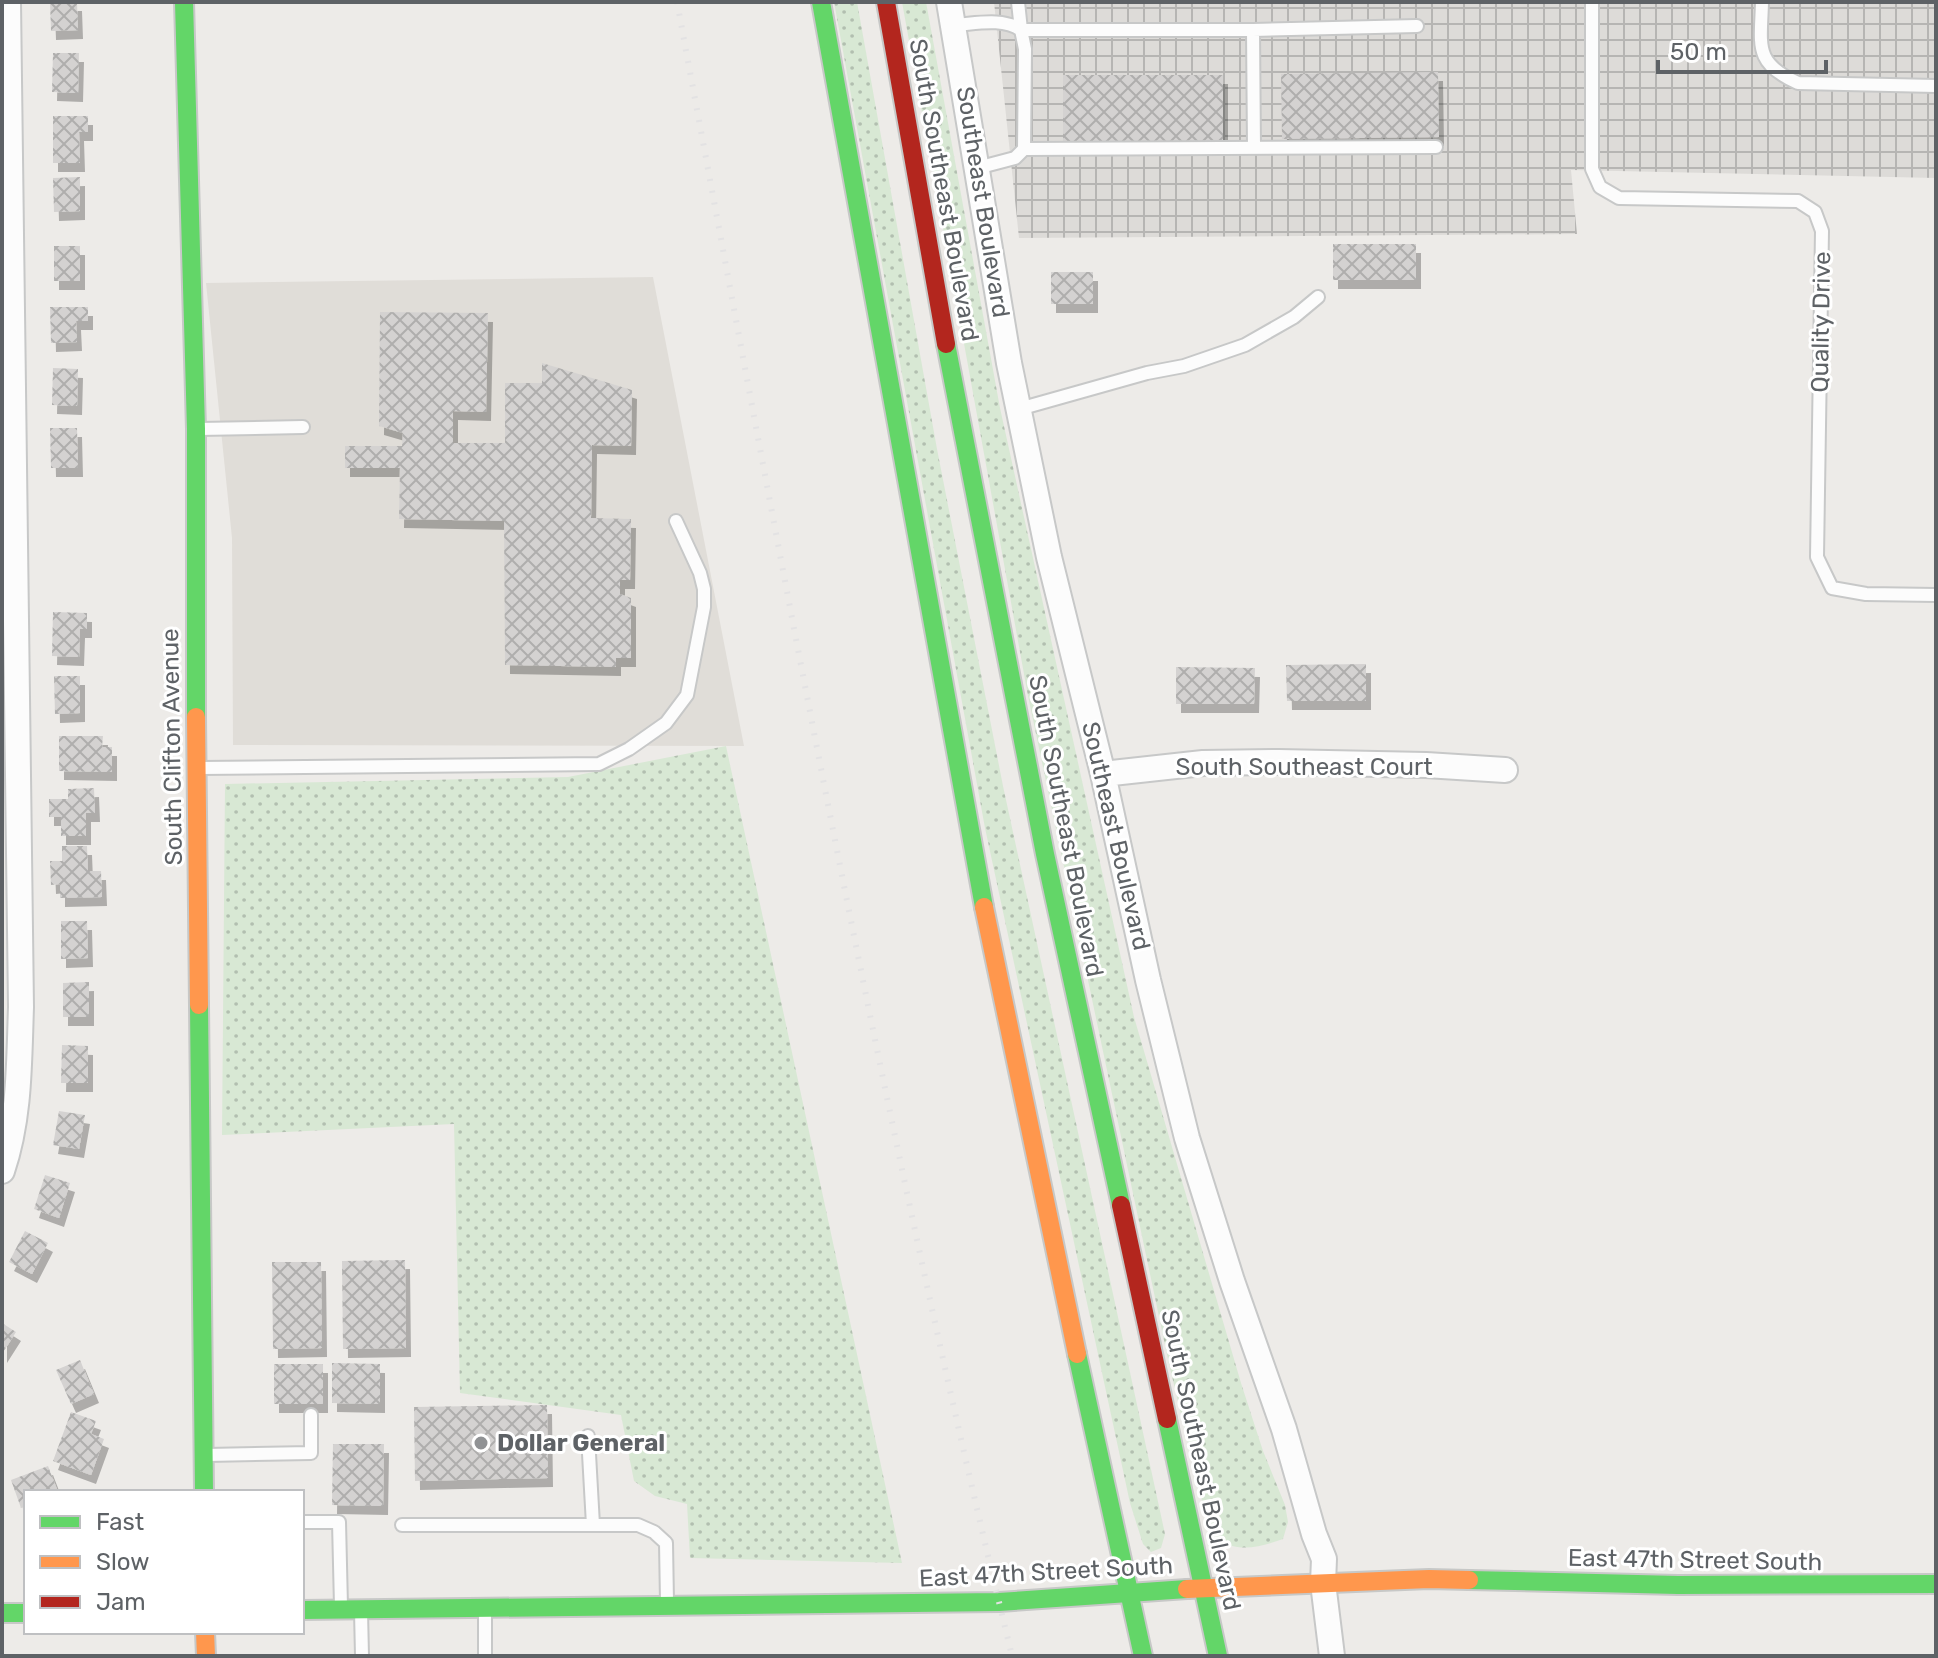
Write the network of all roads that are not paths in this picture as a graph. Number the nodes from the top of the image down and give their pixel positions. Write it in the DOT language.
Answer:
graph roads {
  1 [pos="8,2"];
  2 [pos="184,2"];
  3 [pos="821,2"];
  4 [pos="886,2"];
  5 [pos="1018,2"];
  6 [pos="1592,2"];
  7 [pos="1762,2"];
  8 [pos="951,13"];
  9 [pos="1417,26"];
  10 [pos="1021,30"];
  11 [pos="1253,30"];
  12 [pos="1936,86"];
  13 [pos="1436,147"];
  14 [pos="1254,148"];
  15 [pos="1024,149"];
  16 [pos="977,168"];
  17 [pos="1318,297"];
  18 [pos="1019,409"];
  19 [pos="303,427"];
  20 [pos="196,429"];
  21 [pos="676,521"];
  22 [pos="1936,595"];
  23 [pos="197,768"];
  24 [pos="1505,770"];
  25 [pos="1103,774"];
  26 [pos="2,1171"];
  27 [pos="311,1415"];
  28 [pos="588,1436"];
  29 [pos="204,1455"];
  30 [pos="204,1490"];
  31 [pos="304,1522"];
  32 [pos="402,1525"];
  33 [pos="593,1525"];
  34 [pos="1323,1583"];
  35 [pos="1936,1584"];
  36 [pos="1204,1588"];
  37 [pos="1129,1593"];
  38 [pos="667,1606"];
  39 [pos="485,1607"];
  40 [pos="341,1609"];
  41 [pos="361,1609"];
  42 [pos="304,1610"];
  43 [pos="2,1613"];
  44 [pos="24,1613"];
  45 [pos="205,1634"];
  46 [pos="206,1656"];
  47 [pos="362,1656"];
  48 [pos="485,1656"];
  49 [pos="1143,1656"];
  50 [pos="1218,1656"];
  51 [pos="1332,1656"];
  1 -- 26 [label="street"];
  2 -- 20 [label="main road, South Clifton Avenue"];
  3 -- 37 [label="main road"];
  4 -- 36 [label="main road, South Southeast Boulevard"];
  5 -- 10 [label="lane"];
  6 -- 22 [label="lane, Quality Drive"];
  7 -- 12 [label="lane"];
  8 -- 10 [label="lane"];
  8 -- 16 [label="street, Southeast Boulevard"];
  9 -- 11 [label="lane"];
  10 -- 11 [label="lane"];
  10 -- 15 [label="lane"];
  11 -- 14 [label="lane"];
  13 -- 14 [label="lane"];
  14 -- 15 [label="lane"];
  15 -- 16 [label="lane"];
  16 -- 18 [label="street, Southeast Boulevard"];
  17 -- 18 [label="lane"];
  18 -- 25 [label="street, Southeast Boulevard"];
  19 -- 20 [label="lane"];
  20 -- 23 [label="main road, South Clifton Avenue"];
  21 -- 23 [label="lane"];
  23 -- 29 [label="main road, South Clifton Avenue"];
  24 -- 25 [label="street, South Southeast Court"];
  25 -- 34 [label="street, Southeast Boulevard"];
  27 -- 29 [label="lane"];
  28 -- 33 [label="lane"];
  29 -- 30 [label="main road, South Clifton Avenue"];
  31 -- 40 [label="lane"];
  32 -- 33 [label="lane"];
  33 -- 38 [label="lane"];
  34 -- 35 [label="main road, East 47th Street South"];
  34 -- 36 [label="main road, East 47th Street South"];
  34 -- 51 [label="street, Southeast Boulevard"];
  36 -- 37 [label="main road, East 47th Street South"];
  36 -- 50 [label="main road, South Southeast Boulevard"];
  37 -- 38 [label="main road, East 47th Street South"];
  37 -- 49 [label="main road"];
  38 -- 39 [label="main road, East 47th Street South"];
  39 -- 41 [label="main road, East 47th Street South"];
  39 -- 48 [label="lane"];
  40 -- 41 [label="main road, East 47th Street South"];
  40 -- 42 [label="main road, East 47th Street South"];
  41 -- 47 [label="lane"];
  43 -- 44 [label="main road"];
  45 -- 46 [label="main road"];
}
